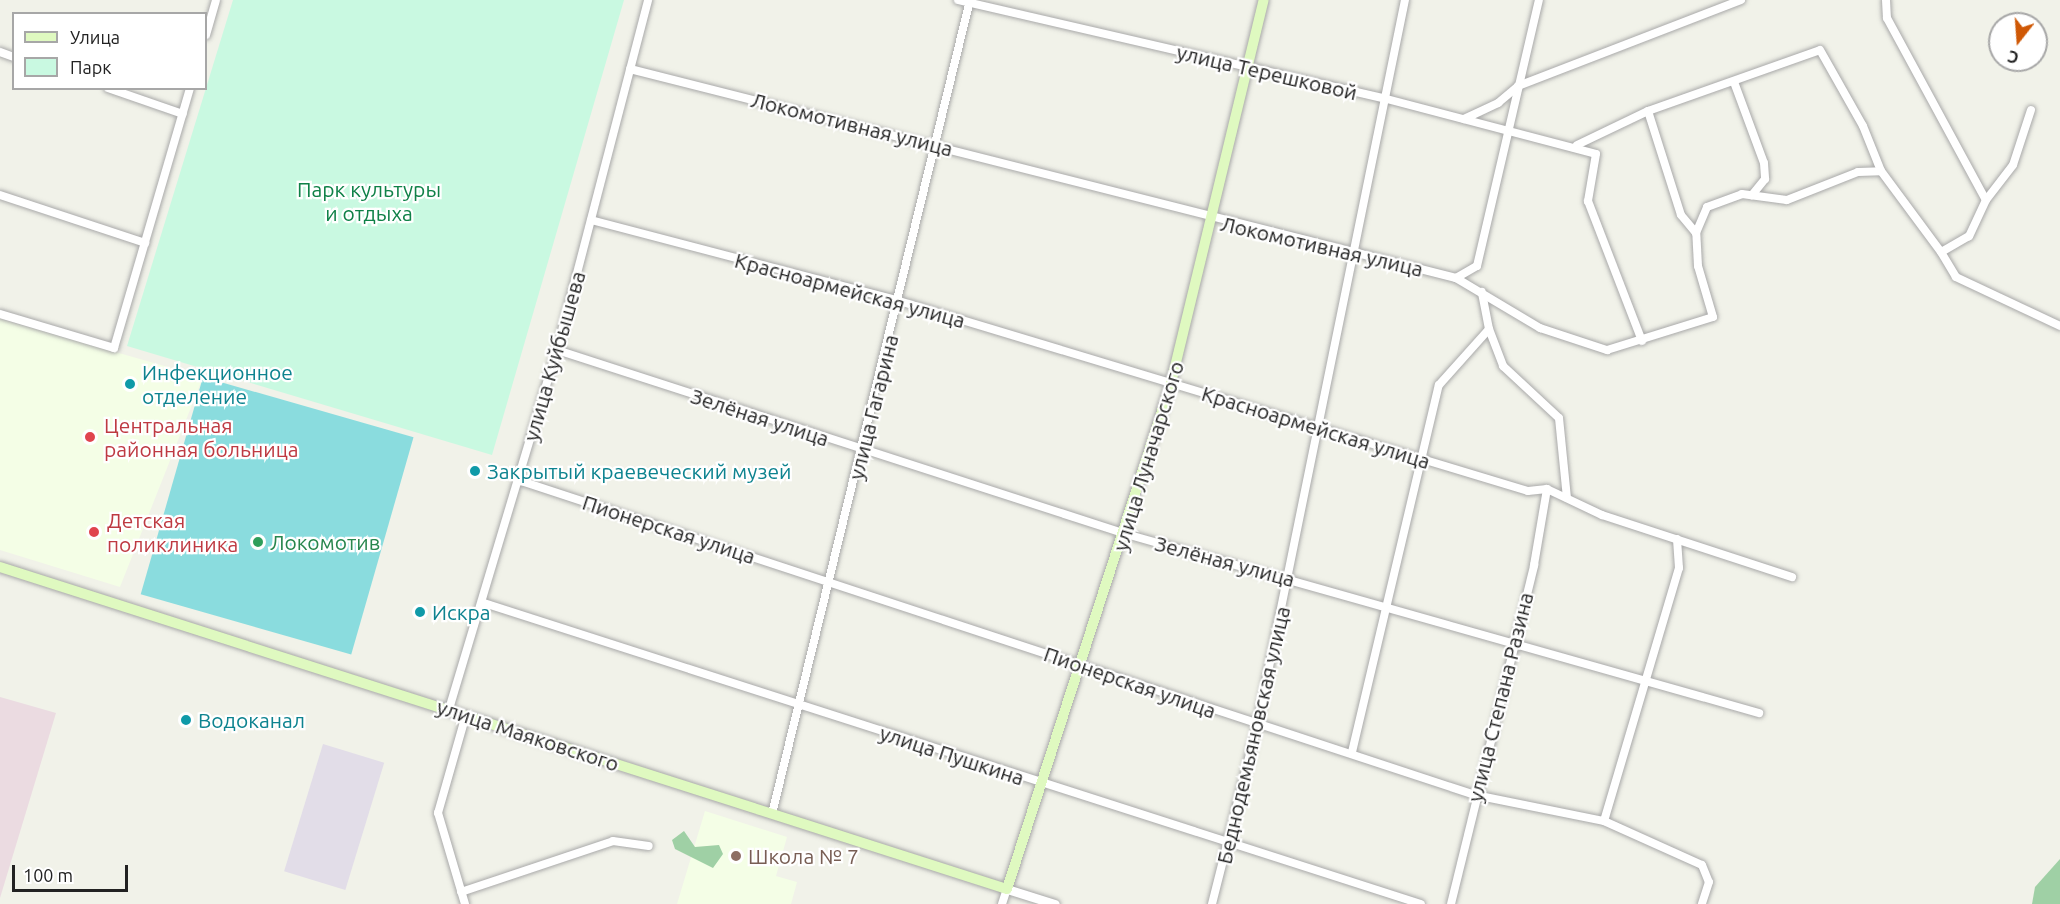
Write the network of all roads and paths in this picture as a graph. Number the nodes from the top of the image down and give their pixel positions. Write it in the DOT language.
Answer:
graph roads {
  1 [pos="216,0"];
  2 [pos="648,0"];
  3 [pos="958,0"];
  4 [pos="1264,0"];
  5 [pos="1405,0"];
  6 [pos="1539,0"];
  7 [pos="1741,0"];
  8 [pos="1886,0"];
  9 [pos="970,2"];
  10 [pos="207,32"];
  11 [pos="1247,68"];
  12 [pos="630,69"];
  13 [pos="1734,82"];
  14 [pos="1518,86"];
  15 [pos="114,90"];
  16 [pos="189,90"];
  17 [pos="1383,98"];
  18 [pos="2031,110"];
  19 [pos="1648,111"];
  20 [pos="183,114"];
  21 [pos="1464,119"];
  22 [pos="1507,130"];
  23 [pos="934,144"];
  24 [pos="1577,145"];
  25 [pos="1881,171"];
  26 [pos="0,195"];
  27 [pos="1752,195"];
  28 [pos="1986,200"];
  29 [pos="591,220"];
  30 [pos="1210,220"];
  31 [pos="1696,233"];
  32 [pos="145,243"];
  33 [pos="1357,250"];
  34 [pos="1941,252"];
  35 [pos="1456,278"];
  36 [pos="1482,292"];
  37 [pos="898,301"];
  38 [pos="0,314"];
  39 [pos="2060,326"];
  40 [pos="1489,329"];
  41 [pos="1642,341"];
  42 [pos="557,350"];
  43 [pos="1171,383"];
  44 [pos="1316,427"];
  45 [pos="864,451"];
  46 [pos="1418,459"];
  47 [pos="518,480"];
  48 [pos="1547,489"];
  49 [pos="1567,498"];
  50 [pos="1126,534"];
  51 [pos="1677,540"];
  52 [pos="0,567"];
  53 [pos="1288,577"];
  54 [pos="1792,577"];
  55 [pos="828,581"];
  56 [pos="484,603"];
  57 [pos="1387,606"];
  58 [pos="1514,642"];
  59 [pos="1082,665"];
  60 [pos="1649,680"];
  61 [pos="798,706"];
  62 [pos="449,710"];
  63 [pos="1759,713"];
  64 [pos="466,715"];
  65 [pos="1257,726"];
  66 [pos="1352,752"];
  67 [pos="1042,783"];
  68 [pos="1475,795"];
  69 [pos="772,814"];
  70 [pos="1604,821"];
  71 [pos="1232,842"];
  72 [pos="649,846"];
  73 [pos="1007,889"];
  74 [pos="461,892"];
  75 [pos="465,904"];
  76 [pos="1002,904"];
  77 [pos="1055,904"];
  78 [pos="1212,904"];
  79 [pos="1421,904"];
  80 [pos="1450,904"];
  81 [pos="1702,904"];
  1 -- 10 [label="street"];
  2 -- 12 [label="street, улица Куйбышева"];
  3 -- 9 [label="street, улица Терешковой"];
  4 -- 11 [label="main road, улица Луначарского"];
  5 -- 17 [label="street, Беднодемьяновская улица"];
  6 -- 14 [label="street"];
  7 -- 14 [label="street"];
  8 -- 28 [label="street"];
  9 -- 11 [label="street, улица Терешковой"];
  9 -- 23 [label="street, улица Гагарина"];
  11 -- 17 [label="street, улица Терешковой"];
  11 -- 30 [label="main road, улица Луначарского"];
  12 -- 23 [label="street, Локомотивная улица"];
  12 -- 29 [label="street, улица Куйбышева"];
  13 -- 19 [label="street"];
  13 -- 25 [label="street"];
  13 -- 27 [label="street"];
  14 -- 21 [label="street"];
  14 -- 22 [label="street"];
  15 -- 20 [label="street"];
  16 -- 20 [label="street"];
  17 -- 21 [label="street, улица Терешковой"];
  17 -- 33 [label="street, Беднодемьяновская улица"];
  18 -- 28 [label="street"];
  19 -- 24 [label="street"];
  19 -- 31 [label="street"];
  20 -- 32 [label="street"];
  21 -- 22 [label="street, улица Терешковой"];
  22 -- 24 [label="street, улица Терешковой"];
  22 -- 35 [label="street"];
  23 -- 30 [label="street, Локомотивная улица"];
  23 -- 37 [label="street, улица Гагарина"];
  24 -- 41 [label="street"];
  25 -- 27 [label="street, Локомотивная улица"];
  25 -- 34 [label="street"];
  26 -- 32 [label="street"];
  27 -- 31 [label="street, Локомотивная улица"];
  28 -- 34 [label="street"];
  29 -- 37 [label="street, Красноармейская улица"];
  29 -- 42 [label="street, улица Куйбышева"];
  30 -- 33 [label="street, Локомотивная улица"];
  30 -- 43 [label="main road, улица Луначарского"];
  31 -- 41 [label="street, Локомотивная улица"];
  32 -- 38 [label="street"];
  33 -- 35 [label="street, Локомотивная улица"];
  33 -- 44 [label="street, Беднодемьяновская улица"];
  34 -- 39 [label="street"];
  35 -- 36 [label="street, Локомотивная улица"];
  36 -- 40 [label="street"];
  36 -- 41 [label="street, Локомотивная улица"];
  37 -- 43 [label="street, Красноармейская улица"];
  37 -- 45 [label="street, улица Гагарина"];
  40 -- 46 [label="street"];
  40 -- 49 [label="street"];
  42 -- 45 [label="street, Зелёная улица"];
  42 -- 47 [label="street, улица Куйбышева"];
  43 -- 44 [label="street, Красноармейская улица"];
  43 -- 50 [label="main road, улица Луначарского"];
  44 -- 46 [label="street, Красноармейская улица"];
  44 -- 53 [label="street, Беднодемьяновская улица"];
  45 -- 50 [label="street, Зелёная улица"];
  45 -- 55 [label="street, улица Гагарина"];
  46 -- 48 [label="street, Красноармейская улица"];
  46 -- 57 [label="street"];
  47 -- 55 [label="street, Пионерская улица"];
  47 -- 56 [label="street, улица Куйбышева"];
  48 -- 49 [label="street, Красноармейская улица"];
  48 -- 58 [label="street, улица Степана Разина"];
  49 -- 51 [label="street, Красноармейская улица"];
  50 -- 53 [label="street, Зелёная улица"];
  50 -- 59 [label="main road, улица Луначарского"];
  51 -- 54 [label="street, Красноармейская улица"];
  51 -- 60 [label="street"];
  52 -- 62 [label="main road, улица Маяковского"];
  53 -- 57 [label="street, Зелёная улица"];
  53 -- 65 [label="street, Беднодемьяновская улица"];
  55 -- 59 [label="street, Пионерская улица"];
  55 -- 61 [label="street, улица Гагарина"];
  56 -- 61 [label="street, улица Пушкина"];
  56 -- 62 [label="street, улица Куйбышева"];
  57 -- 58 [label="street, Зелёная улица"];
  57 -- 66 [label="street"];
  58 -- 60 [label="street, Зелёная улица"];
  58 -- 68 [label="street, улица Степана Разина"];
  59 -- 65 [label="street, Пионерская улица"];
  59 -- 67 [label="main road, улица Луначарского"];
  60 -- 63 [label="street, Зелёная улица"];
  60 -- 70 [label="street"];
  61 -- 67 [label="street, улица Пушкина"];
  61 -- 69 [label="street, улица Гагарина"];
  62 -- 64 [label="main road, улица Маяковского"];
  64 -- 69 [label="main road, улица Маяковского"];
  64 -- 74 [label="street"];
  65 -- 66 [label="street, Пионерская улица"];
  65 -- 71 [label="street, Беднодемьяновская улица"];
  66 -- 68 [label="street, Пионерская улица"];
  67 -- 71 [label="street, улица Пушкина"];
  67 -- 73 [label="main road, улица Луначарского"];
  68 -- 70 [label="street, Пионерская улица"];
  68 -- 80 [label="street, улица Степана Разина"];
  69 -- 73 [label="main road, улица Маяковского"];
  70 -- 81 [label="street, Пионерская улица"];
  71 -- 78 [label="street, Беднодемьяновская улица"];
  71 -- 79 [label="street, улица Пушкина"];
  72 -- 74 [label="street"];
  73 -- 76 [label="street, улица Луначарского"];
  73 -- 77 [label="street, улица Маяковского"];
  74 -- 75 [label="street"];
}
